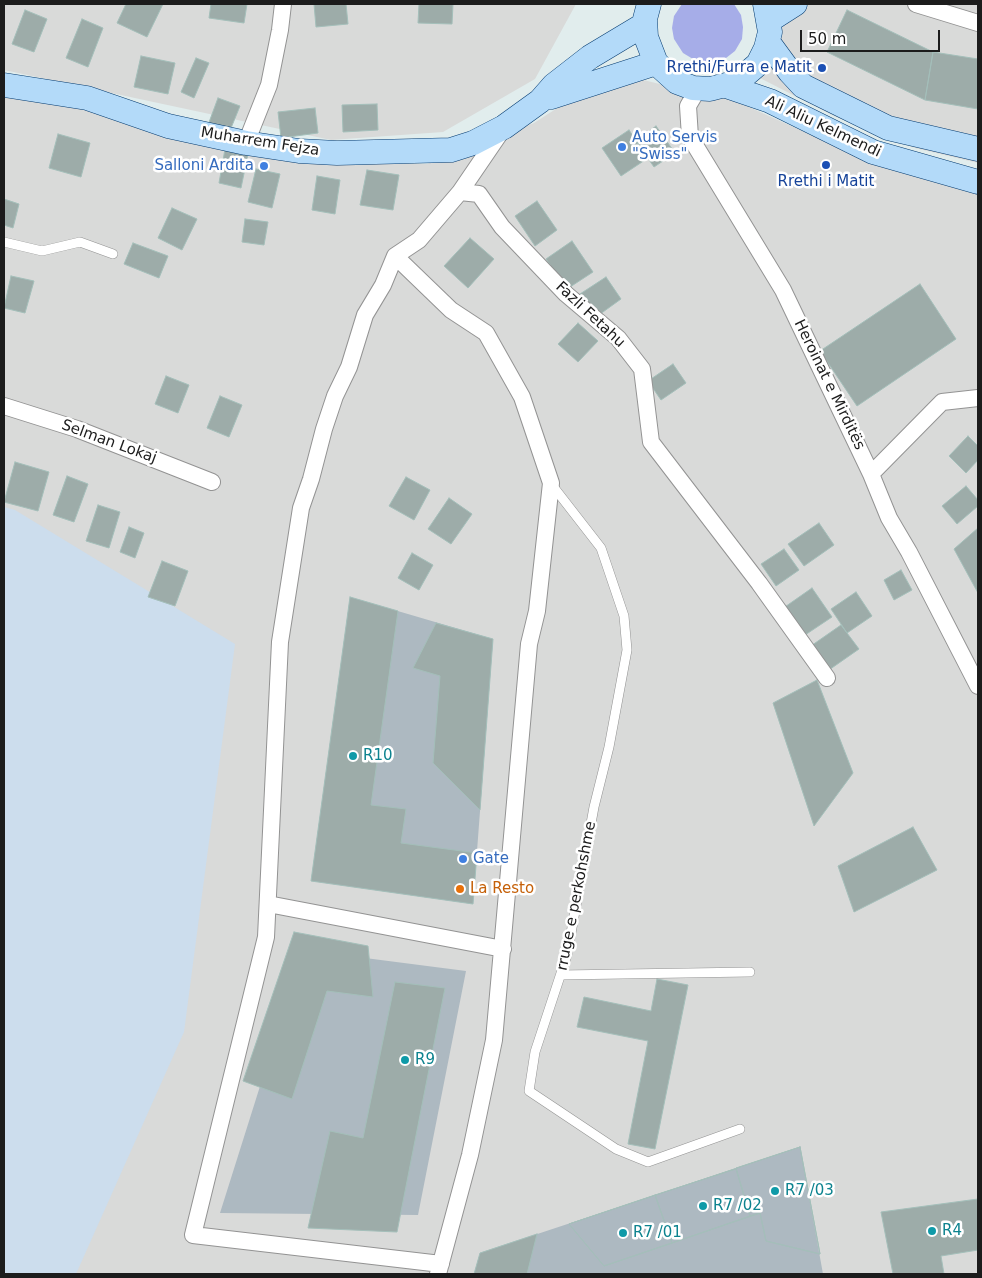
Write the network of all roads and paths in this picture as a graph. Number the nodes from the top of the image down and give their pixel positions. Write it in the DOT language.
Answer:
graph roads {
  1 [pos="283,4"];
  2 [pos="795,4"];
  3 [pos="916,4"];
  4 [pos="647,14"];
  5 [pos="768,22"];
  6 [pos="978,23"];
  7 [pos="656,63"];
  8 [pos="4,85"];
  9 [pos="726,86"];
  10 [pos="698,89"];
  11 [pos="540,101"];
  12 [pos="504,127"];
  13 [pos="246,143"];
  14 [pos="978,149"];
  15 [pos="978,182"];
  16 [pos="460,192"];
  17 [pos="4,242"];
  18 [pos="114,254"];
  19 [pos="395,256"];
  20 [pos="978,398"];
  21 [pos="4,406"];
  22 [pos="871,474"];
  23 [pos="212,482"];
  24 [pos="550,483"];
  25 [pos="828,678"];
  26 [pos="978,686"];
  27 [pos="268,904"];
  28 [pos="502,949"];
  29 [pos="750,972"];
  30 [pos="562,975"];
  31 [pos="740,1129"];
  32 [pos="439,1269"];
  1 -- 13 [label="street"];
  2 -- 5 [label="street"];
  3 -- 6 [label="street"];
  4 -- 7 [label="street"];
  4 -- 11 [label="street, Muharrem Fejza"];
  5 -- 9 [label="street"];
  5 -- 14 [label="street, Ali Aliu Kelmendi"];
  7 -- 10 [label="street"];
  7 -- 11 [label="street, Muharrem Fejza"];
  8 -- 13 [label="street, Muharrem Fejza"];
  9 -- 10 [label="street"];
  9 -- 15 [label="street, Ali Aliu Kelmendi"];
  10 -- 22 [label="street, Heroinat e Mirditës"];
  11 -- 12 [label="street, Muharrem Fejza"];
  12 -- 13 [label="street, Muharrem Fejza"];
  12 -- 16 [label="street"];
  16 -- 19 [label="street"];
  16 -- 25 [label="street, Fazli Fetahu"];
  17 -- 18 [label="lane"];
  19 -- 24 [label="street, rruge e perkohshme"];
  19 -- 27 [label="street"];
  20 -- 22 [label="street"];
  21 -- 23 [label="street, Selman Lokaj"];
  22 -- 26 [label="street, Heroinat e Mirditës"];
  24 -- 28 [label="street, rruge e perkohshme"];
  24 -- 30 [label="lane, rruge e perkohshme"];
  27 -- 28 [label="street"];
  27 -- 32 [label="street"];
  28 -- 32 [label="street, rruge e perkohshme"];
  29 -- 30 [label="lane"];
  30 -- 31 [label="lane, rruge e perkohshme"];
}
